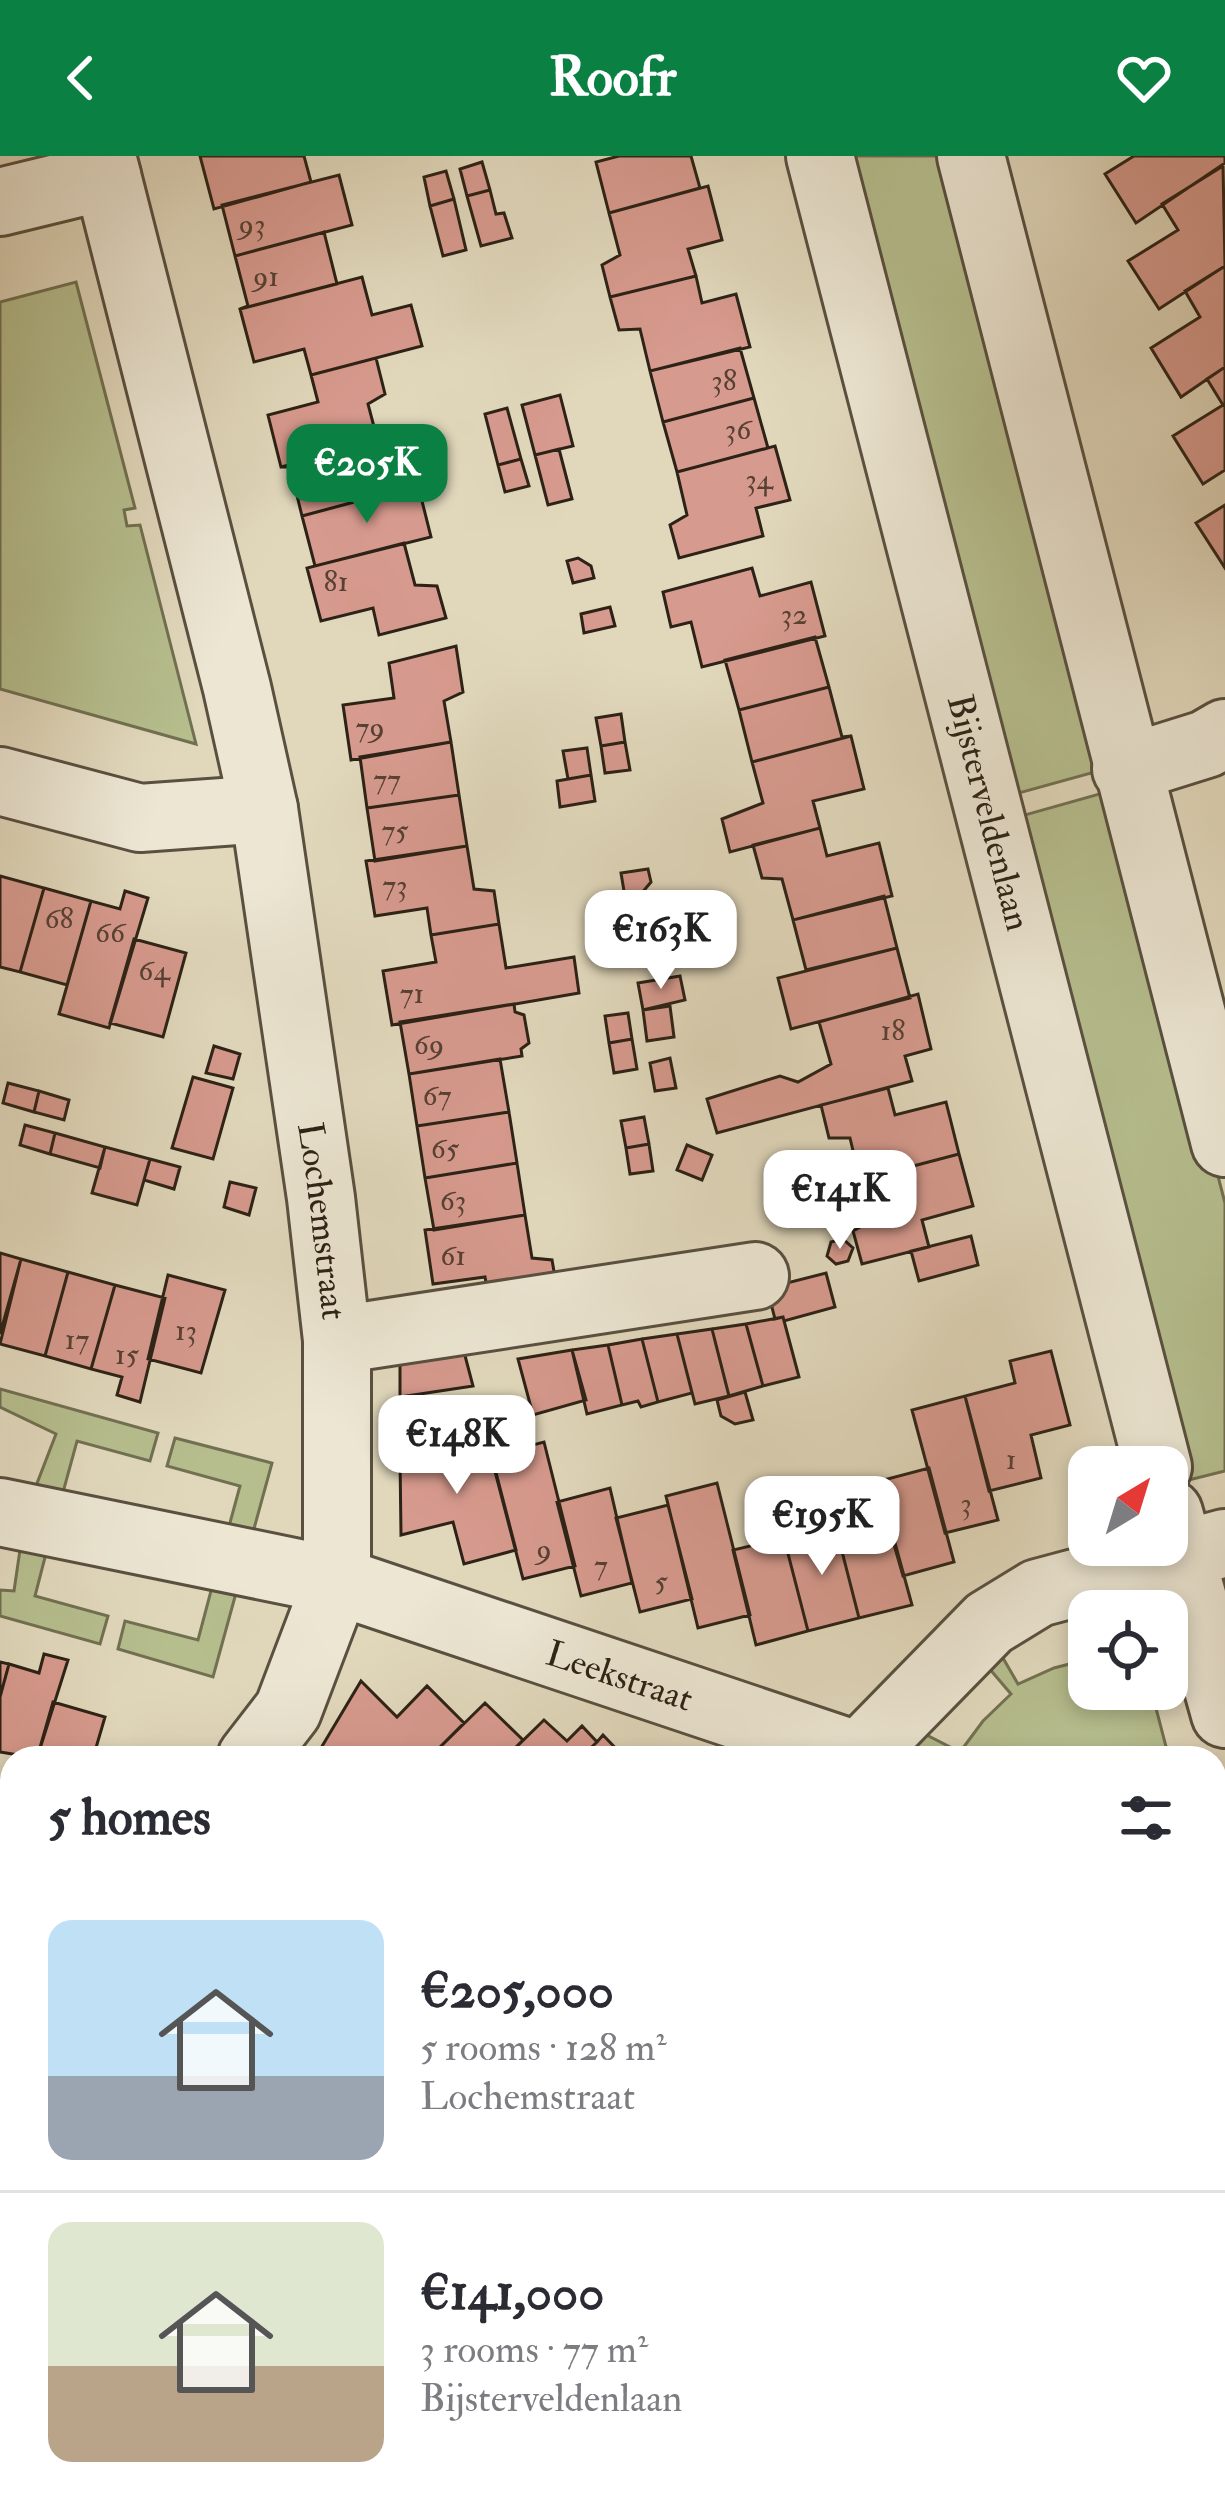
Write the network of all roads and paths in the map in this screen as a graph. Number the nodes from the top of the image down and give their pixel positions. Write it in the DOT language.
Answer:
graph roads {
  1 [pos="820,156"];
  2 [pos="971,156"];
  3 [pos="105,166"];
  4 [pos="0,202"];
  5 [pos="1225,734"];
  6 [pos="1126,769"];
  7 [pos="0,781"];
  8 [pos="264,809"];
  9 [pos="1225,1142"];
  10 [pos="755,1276"];
  11 [pos="337,1340"];
  12 [pos="1153,1446"];
  13 [pos="0,1512"];
  14 [pos="1191,1533"];
  15 [pos="337,1581"];
  16 [pos="1225,1714"];
  17 [pos="260,1746"];
  18 [pos="827,1746"];
  19 [pos="871,1746"];
  1 -- 12 [label="street, Bijsterveldenlaan"];
  2 -- 6 [label="street"];
  3 -- 4 [label="street, Lochemstraat"];
  3 -- 8 [label="street, Lochemstraat"];
  5 -- 6 [label="street"];
  6 -- 9 [label="street"];
  7 -- 8 [label="street"];
  8 -- 11 [label="street, Lochemstraat"];
  10 -- 11 [label="street"];
  11 -- 15 [label="street, Lochemstraat"];
  13 -- 15 [label="street, Leekstraat"];
  14 -- 16 [label="street"];
  14 -- 19 [label="street, Leekstraat"];
  15 -- 17 [label="street, Lochemstraat"];
  15 -- 18 [label="street, Leekstraat"];
}
